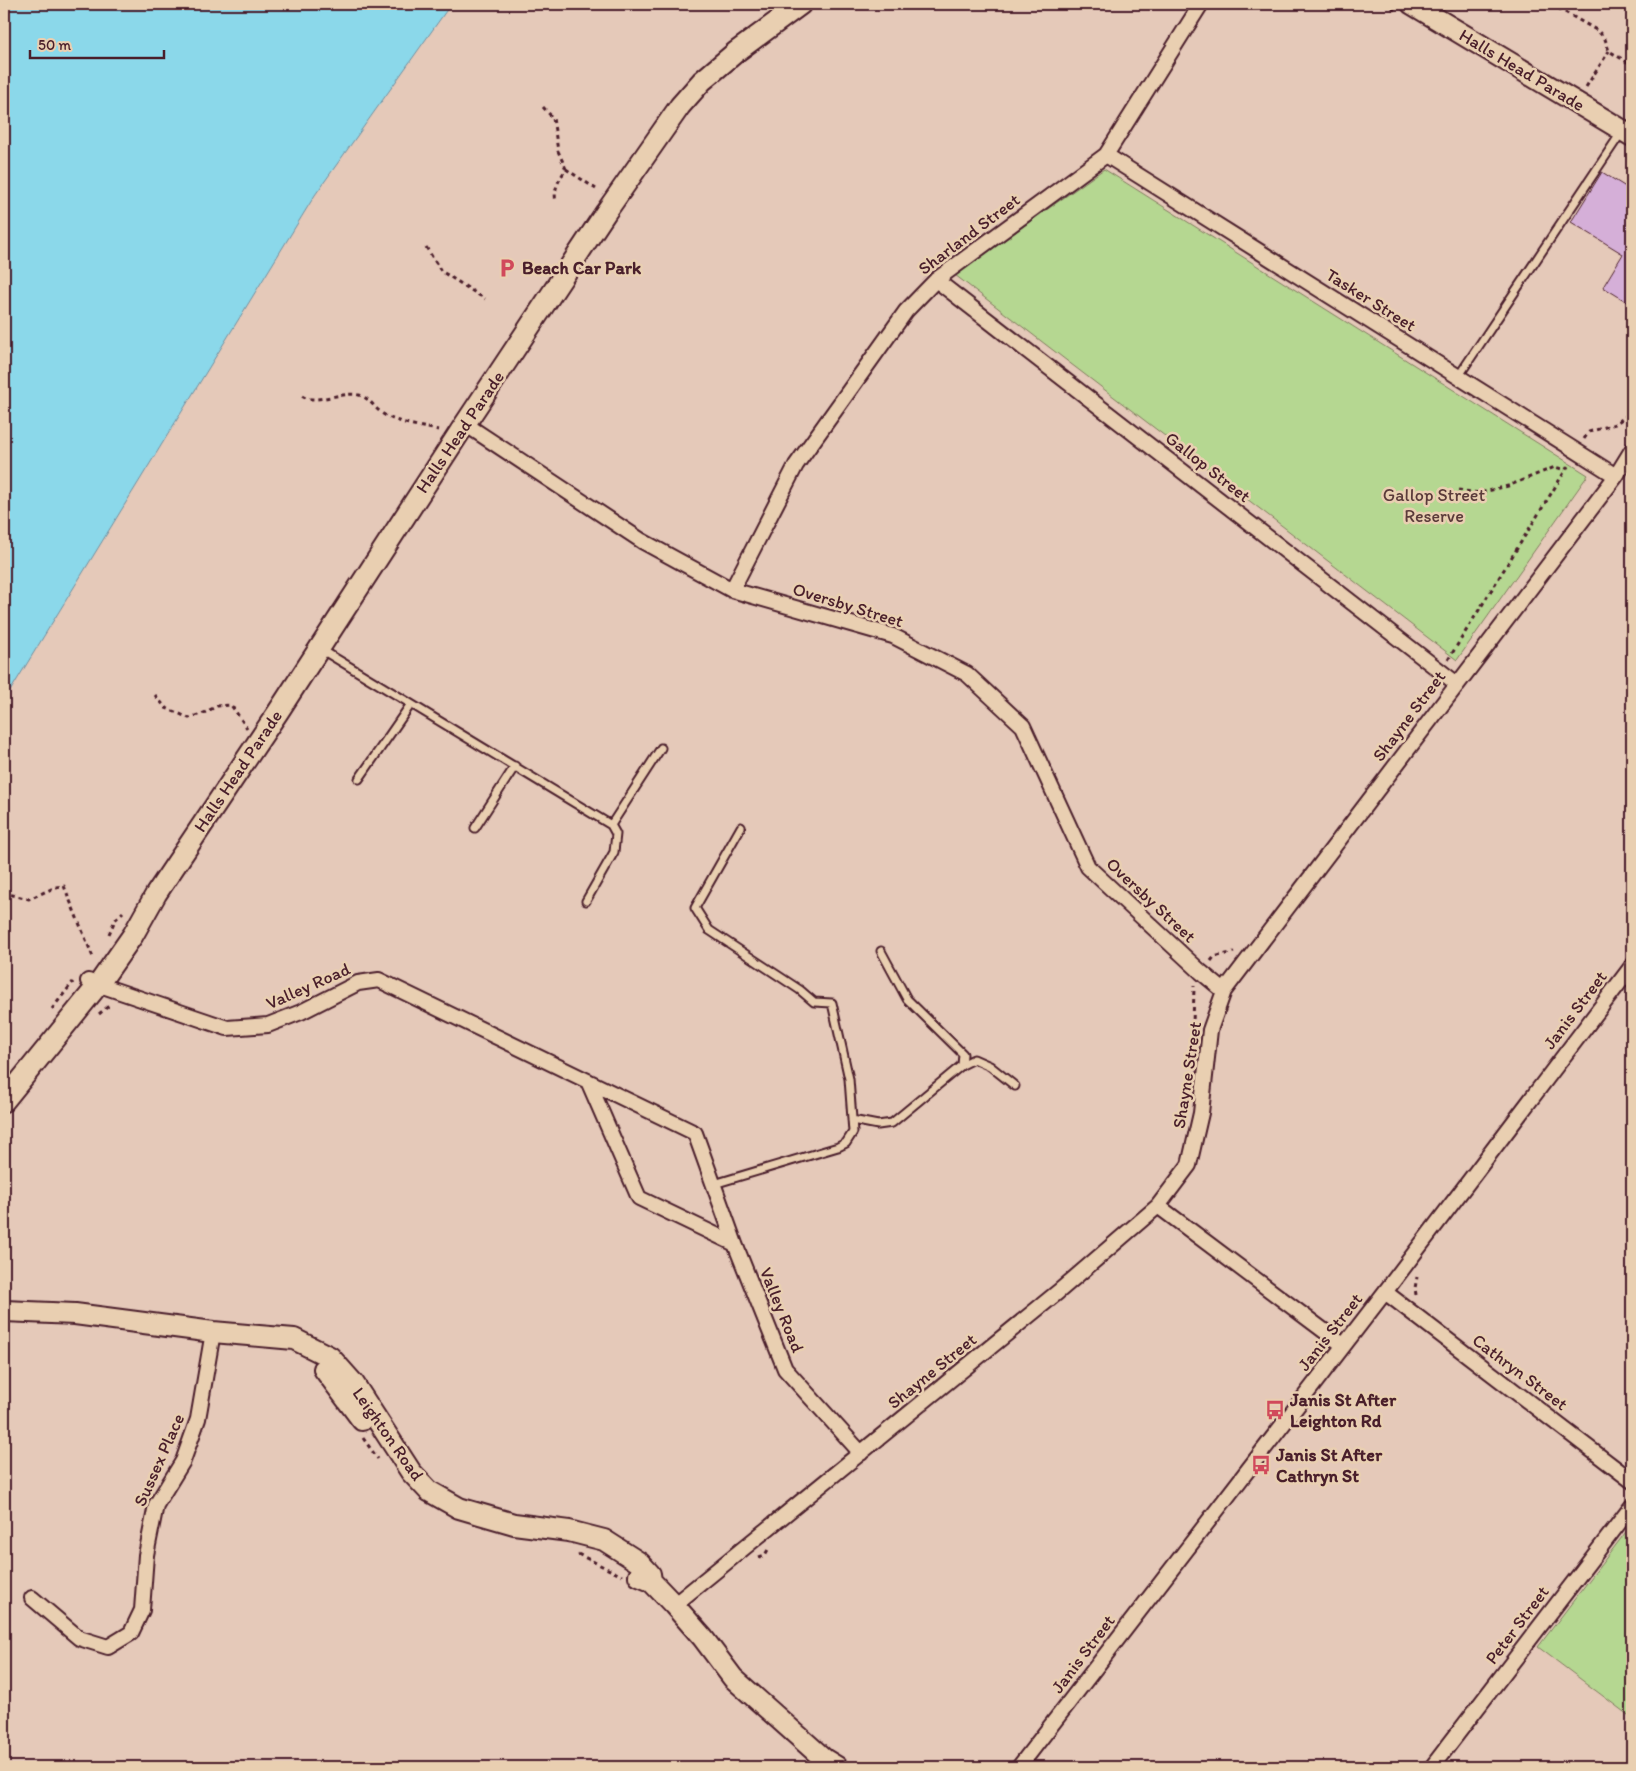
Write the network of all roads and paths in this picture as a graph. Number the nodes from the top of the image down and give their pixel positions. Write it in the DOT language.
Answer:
graph roads {
  1 [pos="801,4"];
  2 [pos="1200,4"];
  3 [pos="1412,4"];
  4 [pos="1551,4"];
  5 [pos="1609,51"];
  6 [pos="1632,65"];
  7 [pos="1576,102"];
  8 [pos="543,107"];
  9 [pos="1627,133"];
  10 [pos="1106,156"];
  11 [pos="566,169"];
  12 [pos="600,192"];
  13 [pos="556,202"];
  14 [pos="426,247"];
  15 [pos="936,280"];
  16 [pos="485,299"];
  17 [pos="1458,377"];
  18 [pos="302,396"];
  19 [pos="1632,412"];
  20 [pos="465,424"];
  21 [pos="444,432"];
  22 [pos="1632,450"];
  23 [pos="1577,451"];
  24 [pos="1565,470"];
  25 [pos="1616,476"];
  26 [pos="1458,490"];
  27 [pos="732,590"];
  28 [pos="319,648"];
  29 [pos="1440,670"];
  30 [pos="1457,684"];
  31 [pos="155,695"];
  32 [pos="411,704"];
  33 [pos="1421,708"];
  34 [pos="249,730"];
  35 [pos="661,748"];
  36 [pos="515,766"];
  37 [pos="359,779"];
  38 [pos="611,825"];
  39 [pos="741,827"];
  40 [pos="475,828"];
  41 [pos="4,893"];
  42 [pos="586,901"];
  43 [pos="881,950"];
  44 [pos="1238,951"];
  45 [pos="93,957"];
  46 [pos="1632,966"];
  47 [pos="1201,972"];
  48 [pos="93,983"];
  49 [pos="1224,991"];
  50 [pos="122,993"];
  51 [pos="97,1015"];
  52 [pos="1193,1035"];
  53 [pos="962,1065"];
  54 [pos="588,1082"];
  55 [pos="4,1084"];
  56 [pos="1015,1086"];
  57 [pos="4,1101"];
  58 [pos="852,1120"];
  59 [pos="714,1184"];
  60 [pos="1158,1206"];
  61 [pos="736,1244"];
  62 [pos="1385,1292"];
  63 [pos="4,1311"];
  64 [pos="213,1332"];
  65 [pos="1343,1345"];
  66 [pos="360,1432"];
  67 [pos="861,1453"];
  68 [pos="380,1462"];
  69 [pos="1632,1481"];
  70 [pos="1632,1506"];
  71 [pos="771,1544"];
  72 [pos="576,1553"];
  73 [pos="757,1557"];
  74 [pos="626,1579"];
  75 [pos="32,1598"];
  76 [pos="674,1605"];
  77 [pos="836,1767"];
  78 [pos="1019,1767"];
  79 [pos="1432,1767"];
  1 -- 20 [label="street, Halls Head Parade"];
  2 -- 10 [label="street, Sharland Street"];
  3 -- 7 [label="street, Halls Head Parade"];
  4 -- 5 [label="path"];
  5 -- 6 [label="path"];
  5 -- 7 [label="path"];
  7 -- 9 [label="street, Halls Head Parade"];
  8 -- 11 [label="path"];
  9 -- 17 [label="lane"];
  10 -- 15 [label="street, Sharland Street"];
  10 -- 17 [label="street, Tasker Street"];
  11 -- 12 [label="path"];
  11 -- 13 [label="path"];
  14 -- 16 [label="path"];
  15 -- 27 [label="street, Sharland Street"];
  15 -- 29 [label="street, Gallop Street"];
  17 -- 23 [label="street, Tasker Street"];
  18 -- 21 [label="path"];
  19 -- 23 [label="path"];
  20 -- 27 [label="street, Oversby Street"];
  20 -- 28 [label="street, Halls Head Parade"];
  22 -- 25 [label="street, Shayne Street"];
  23 -- 24 [label="path"];
  23 -- 25 [label="street, Tasker Street"];
  24 -- 26 [label="path"];
  24 -- 29 [label="path"];
  25 -- 30 [label="street, Shayne Street"];
  27 -- 47 [label="street, Oversby Street"];
  28 -- 32 [label="lane"];
  28 -- 48 [label="street, Halls Head Parade"];
  29 -- 30 [label="street, Gallop Street"];
  29 -- 33 [label="path"];
  30 -- 49 [label="street, Shayne Street"];
  31 -- 34 [label="path"];
  32 -- 36 [label="lane"];
  32 -- 37 [label="lane"];
  35 -- 38 [label="lane"];
  36 -- 38 [label="lane"];
  36 -- 40 [label="lane"];
  38 -- 42 [label="lane"];
  39 -- 58 [label="lane"];
  41 -- 45 [label="path"];
  43 -- 53 [label="lane"];
  44 -- 47 [label="path"];
  46 -- 62 [label="street, Janis Street"];
  47 -- 49 [label="street, Oversby Street"];
  47 -- 52 [label="path"];
  48 -- 50 [label="street, Valley Road"];
  48 -- 55 [label="street, Halls Head Parade"];
  48 -- 57 [label="street, Halls Head Parade"];
  49 -- 60 [label="street, Shayne Street"];
  50 -- 51 [label="path"];
  50 -- 54 [label="street, Valley Road"];
  53 -- 56 [label="lane"];
  53 -- 58 [label="lane"];
  54 -- 59 [label="street, Valley Road"];
  54 -- 61 [label="street"];
  58 -- 59 [label="lane"];
  59 -- 61 [label="street, Valley Road"];
  60 -- 65 [label="street"];
  60 -- 67 [label="street, Shayne Street"];
  61 -- 67 [label="street, Valley Road"];
  62 -- 65 [label="street, Janis Street"];
  62 -- 69 [label="street, Cathryn Street"];
  63 -- 64 [label="street, Leighton Road"];
  64 -- 75 [label="street, Sussex Place"];
  64 -- 76 [label="street, Leighton Road"];
  65 -- 78 [label="street, Janis Street"];
  66 -- 68 [label="path"];
  67 -- 76 [label="street, Shayne Street"];
  70 -- 79 [label="street, Peter Street"];
  71 -- 73 [label="path"];
  72 -- 74 [label="path"];
  76 -- 77 [label="street, Leighton Road"];
}
